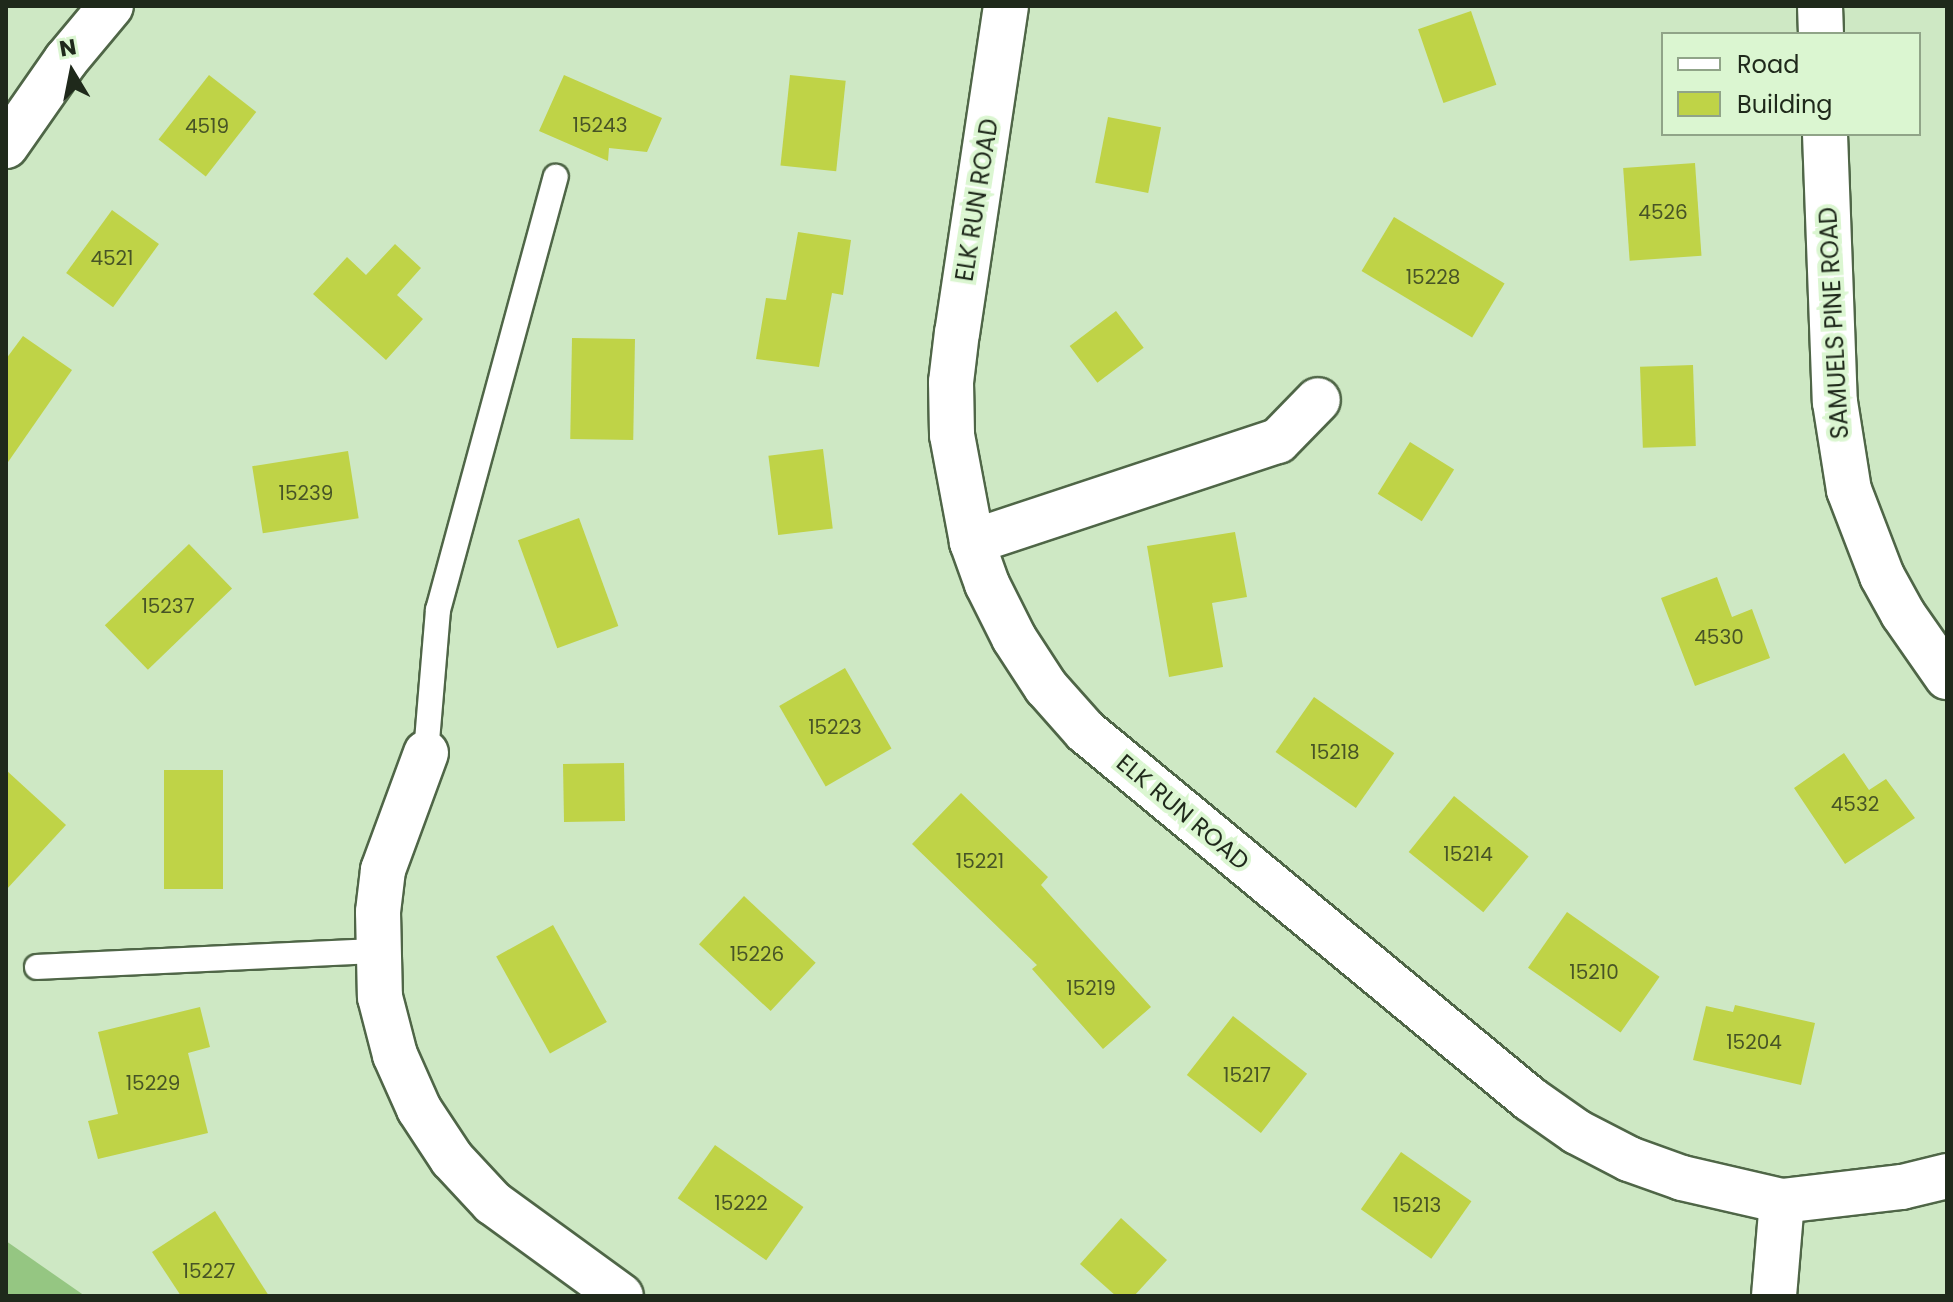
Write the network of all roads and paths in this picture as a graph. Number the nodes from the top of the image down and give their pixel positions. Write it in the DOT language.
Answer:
graph roads {
  1 [pos="111,6"];
  2 [pos="1006,6"];
  3 [pos="1820,6"];
  4 [pos="1821,32"];
  5 [pos="1825,136"];
  6 [pos="6,146"];
  7 [pos="556,177"];
  8 [pos="1318,400"];
  9 [pos="972,542"];
  10 [pos="1947,677"];
  11 [pos="426,753"];
  12 [pos="379,951"];
  13 [pos="37,967"];
  14 [pos="1947,1176"];
  15 [pos="1782,1201"];
  16 [pos="621,1296"];
  17 [pos="1774,1296"];
  1 -- 6 [label="street"];
  2 -- 9 [label="street, ELK RUN ROAD"];
  3 -- 4 [label="street"];
  5 -- 10 [label="street, SAMUELS PINE ROAD"];
  7 -- 11 [label="lane"];
  8 -- 9 [label="street"];
  9 -- 15 [label="street, ELK RUN ROAD"];
  11 -- 12 [label="street"];
  12 -- 13 [label="lane"];
  12 -- 16 [label="street"];
  14 -- 15 [label="street, ELK RUN ROAD"];
  15 -- 17 [label="street"];
}
